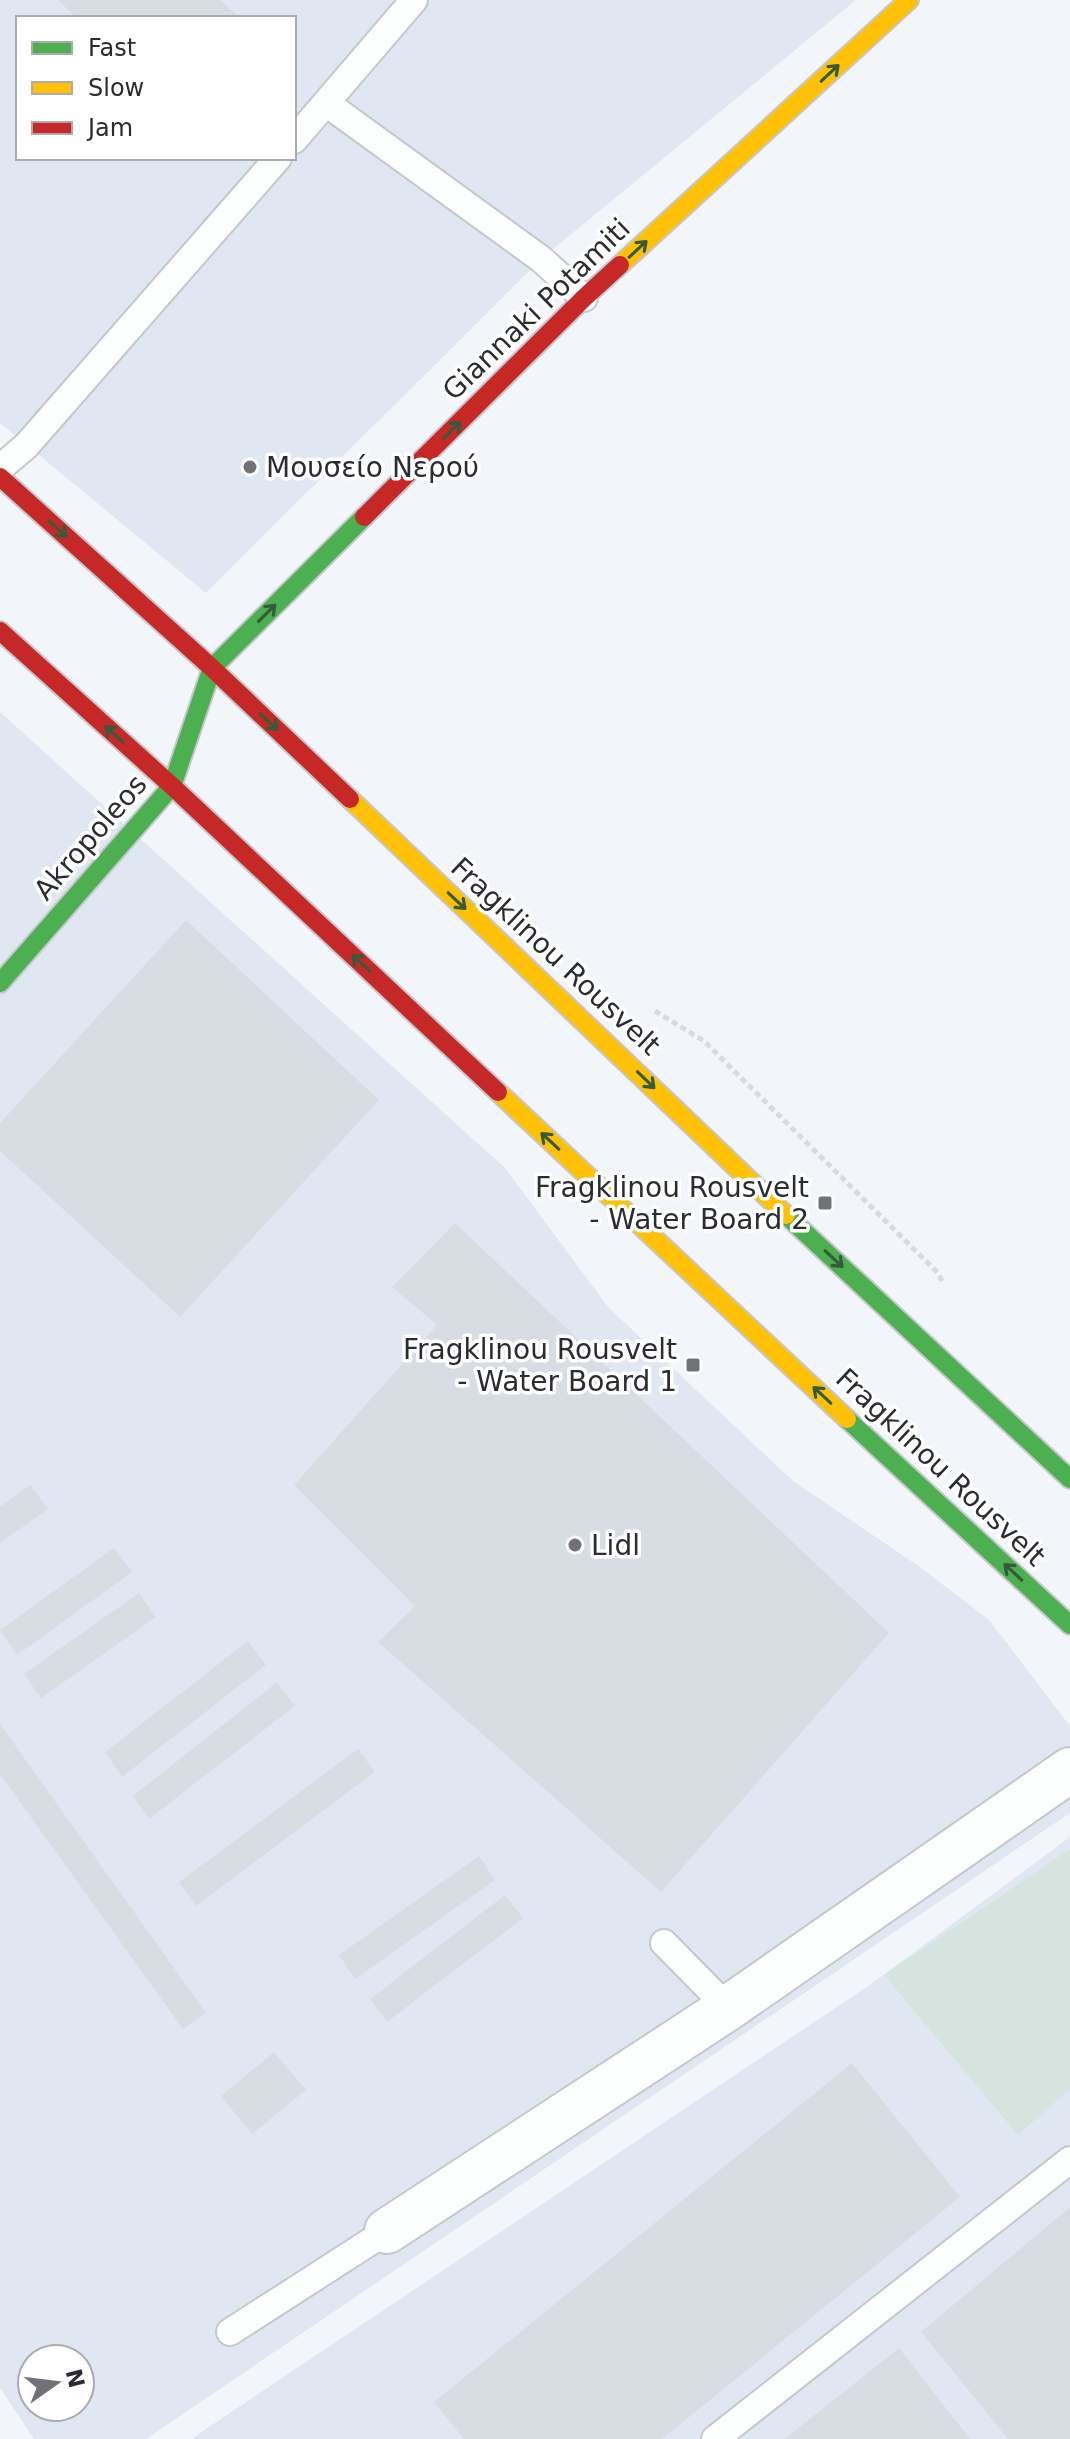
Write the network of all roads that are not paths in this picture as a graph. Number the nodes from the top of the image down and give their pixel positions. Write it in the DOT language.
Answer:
graph roads {
  1 [pos="414,0"];
  2 [pos="909,0"];
  3 [pos="326,103"];
  4 [pos="296,138"];
  5 [pos="276,160"];
  6 [pos="584,298"];
  7 [pos="0,468"];
  8 [pos="0,477"];
  9 [pos="0,631"];
  10 [pos="212,668"];
  11 [pos="172,786"];
  12 [pos="0,983"];
  13 [pos="1070,1479"];
  14 [pos="1070,1625"];
  15 [pos="1070,1770"];
  16 [pos="664,1943"];
  17 [pos="728,2008"];
  18 [pos="1070,2160"];
  19 [pos="387,2231"];
  20 [pos="230,2332"];
  21 [pos="715,2439"];
  1 -- 3 [label="lane"];
  6 -- 2 [label="main road, Giannaki Potamiti, one-way"];
  3 -- 4 [label="lane"];
  3 -- 6 [label="lane"];
  5 -- 7 [label="lane"];
  10 -- 6 [label="main road, Giannaki Potamiti, one-way"];
  8 -- 10 [label="main road, Fragklinou Rousvelt, one-way"];
  11 -- 9 [label="main road, Fragklinou Rousvelt, one-way"];
  10 -- 11 [label="main road, Akropoleos"];
  10 -- 13 [label="main road, Fragklinou Rousvelt, one-way"];
  11 -- 12 [label="main road, Akropoleos"];
  14 -- 11 [label="main road, Fragklinou Rousvelt, one-way"];
  15 -- 17 [label="street"];
  16 -- 17 [label="lane"];
  17 -- 19 [label="street"];
  18 -- 21 [label="lane"];
  19 -- 20 [label="lane"];
}
